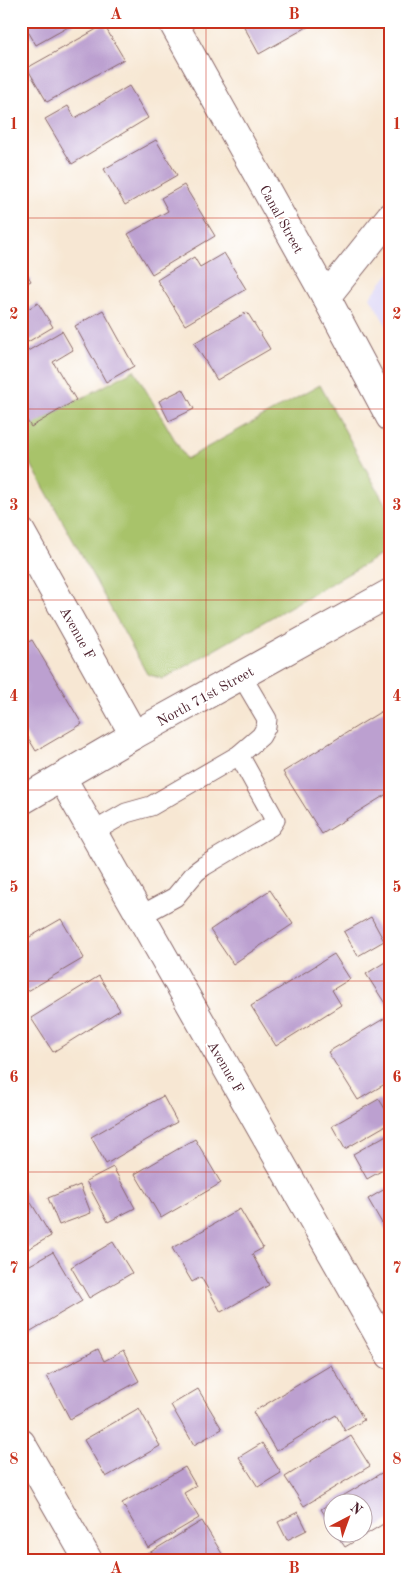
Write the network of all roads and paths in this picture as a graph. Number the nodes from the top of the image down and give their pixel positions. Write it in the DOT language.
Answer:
graph roads {
  1 [pos="172,21"];
  2 [pos="390,218"];
  3 [pos="326,297"];
  4 [pos="390,418"];
  5 [pos="21,532"];
  6 [pos="390,593"];
  7 [pos="242,676"];
  8 [pos="134,735"];
  9 [pos="239,755"];
  10 [pos="62,778"];
  11 [pos="21,801"];
  12 [pos="93,832"];
  13 [pos="140,916"];
  14 [pos="390,1355"];
  15 [pos="21,1442"];
  16 [pos="88,1560"];
  1 -- 3 [label="street, Canal Street"];
  2 -- 3 [label="street"];
  3 -- 4 [label="street, Canal Street"];
  5 -- 8 [label="street, Avenue F"];
  6 -- 7 [label="street, North 71st Street"];
  7 -- 8 [label="street, North 71st Street"];
  7 -- 9 [label="lane"];
  8 -- 10 [label="street, North 71st Street"];
  9 -- 12 [label="lane"];
  9 -- 13 [label="lane"];
  10 -- 11 [label="street, North 71st Street"];
  10 -- 12 [label="street, Avenue F"];
  12 -- 13 [label="street, Avenue F"];
  13 -- 14 [label="street, Avenue F"];
  15 -- 16 [label="street"];
}
